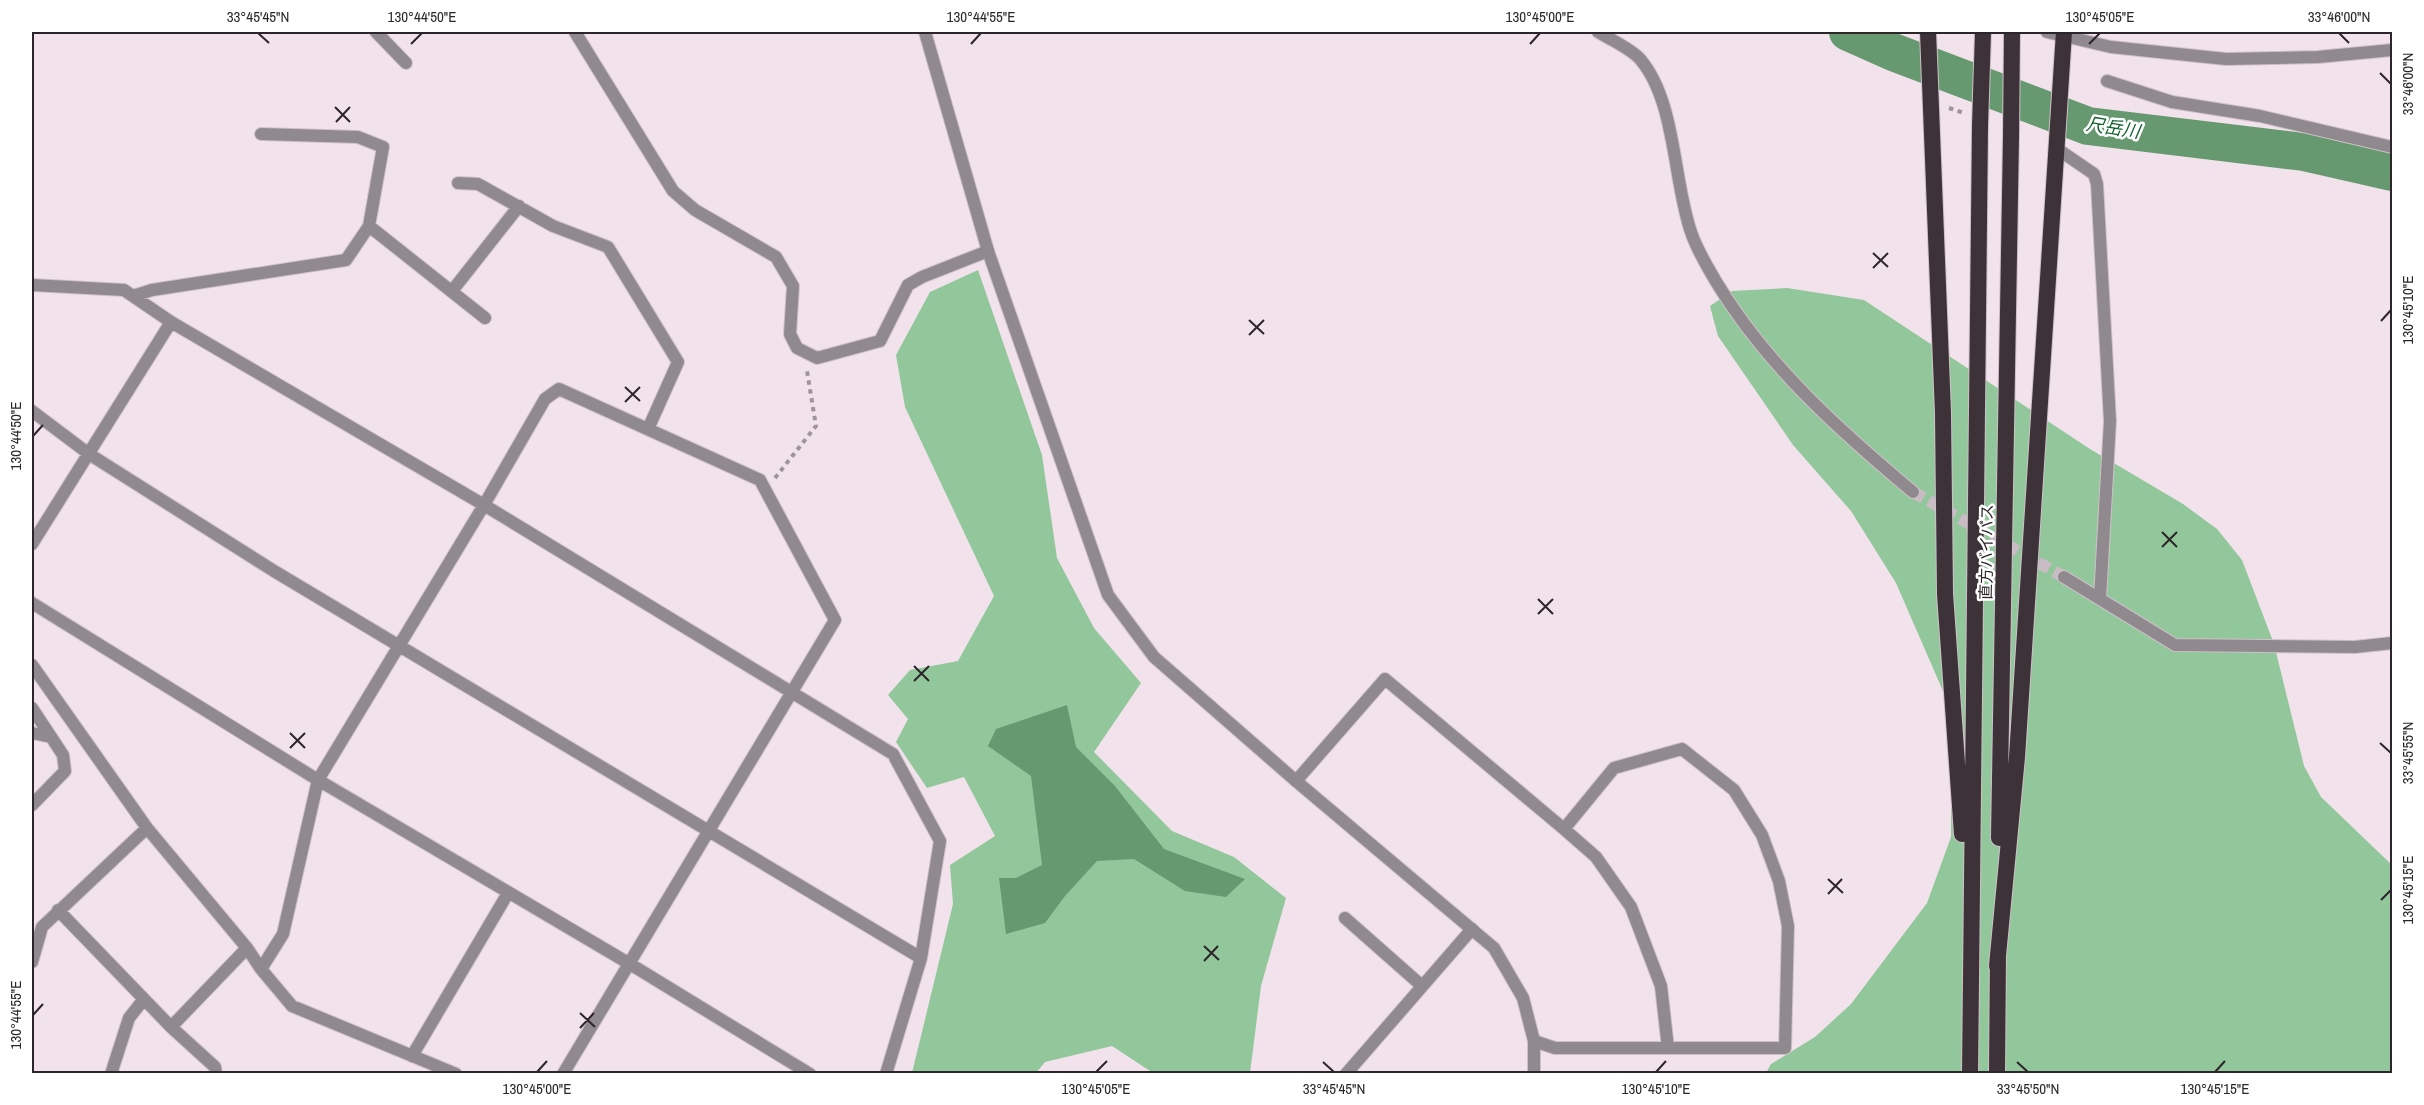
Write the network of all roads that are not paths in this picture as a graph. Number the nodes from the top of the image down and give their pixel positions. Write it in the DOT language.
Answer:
graph roads {
  1 [pos="376,32"];
  2 [pos="575,32"];
  3 [pos="925,32"];
  4 [pos="1598,32"];
  5 [pos="1928,32"];
  6 [pos="1983,32"];
  7 [pos="2012,32"];
  8 [pos="2047,32"];
  9 [pos="2064,34"];
  10 [pos="2392,50"];
  11 [pos="406,63"];
  12 [pos="2107,81"];
  13 [pos="261,134"];
  14 [pos="2392,147"];
  15 [pos="2056,148"];
  16 [pos="458,183"];
  17 [pos="519,206"];
  18 [pos="369,226"];
  19 [pos="988,251"];
  20 [pos="32,285"];
  21 [pos="452,291"];
  22 [pos="133,296"];
  23 [pos="485,318"];
  24 [pos="171,322"];
  25 [pos="32,411"];
  26 [pos="648,429"];
  27 [pos="89,454"];
  28 [pos="1913,492"];
  29 [pos="484,505"];
  30 [pos="32,544"];
  31 [pos="2064,577"];
  32 [pos="2100,599"];
  33 [pos="32,603"];
  34 [pos="2392,643"];
  35 [pos="400,645"];
  36 [pos="32,665"];
  37 [pos="792,692"];
  38 [pos="32,708"];
  39 [pos="32,733"];
  40 [pos="51,737"];
  41 [pos="318,780"];
  42 [pos="1296,781"];
  43 [pos="32,805"];
  44 [pos="147,828"];
  45 [pos="1564,829"];
  46 [pos="708,831"];
  47 [pos="508,893"];
  48 [pos="58,910"];
  49 [pos="1345,918"];
  50 [pos="1472,929"];
  51 [pos="247,948"];
  52 [pos="1970,954"];
  53 [pos="921,958"];
  54 [pos="32,962"];
  55 [pos="630,964"];
  56 [pos="1997,966"];
  57 [pos="261,969"];
  58 [pos="1422,986"];
  59 [pos="144,999"];
  60 [pos="171,1027"];
  61 [pos="1534,1041"];
  62 [pos="1668,1048"];
  63 [pos="412,1056"];
  64 [pos="111,1074"];
  65 [pos="216,1074"];
  66 [pos="456,1074"];
  67 [pos="563,1074"];
  68 [pos="810,1074"];
  69 [pos="886,1074"];
  70 [pos="1346,1074"];
  71 [pos="1534,1074"];
  72 [pos="1970,1074"];
  73 [pos="1997,1074"];
  1 -- 11 [label="street"];
  2 -- 19 [label="street"];
  3 -- 19 [label="street"];
  4 -- 28 [label="street"];
  5 -- 52 [label="highway"];
  6 -- 52 [label="highway, 直方バイパス, bridge"];
  7 -- 56 [label="highway, 直方バイパス, bridge"];
  8 -- 9 [label="street"];
  9 -- 10 [label="street"];
  9 -- 15 [label="highway"];
  12 -- 14 [label="street"];
  13 -- 18 [label="street"];
  15 -- 32 [label="street"];
  15 -- 56 [label="highway"];
  16 -- 17 [label="street"];
  17 -- 21 [label="street"];
  17 -- 26 [label="street"];
  18 -- 21 [label="street"];
  18 -- 22 [label="street"];
  19 -- 42 [label="street"];
  20 -- 22 [label="street"];
  21 -- 23 [label="street"];
  22 -- 24 [label="street"];
  24 -- 27 [label="street"];
  24 -- 29 [label="street"];
  25 -- 27 [label="street"];
  26 -- 29 [label="street"];
  26 -- 37 [label="street"];
  27 -- 30 [label="street"];
  27 -- 35 [label="street"];
  29 -- 35 [label="street"];
  29 -- 37 [label="street"];
  31 -- 32 [label="street"];
  32 -- 34 [label="street"];
  33 -- 41 [label="street"];
  35 -- 41 [label="street"];
  35 -- 46 [label="street"];
  36 -- 44 [label="street"];
  37 -- 46 [label="street"];
  37 -- 53 [label="street"];
  38 -- 40 [label="street"];
  39 -- 40 [label="street"];
  40 -- 43 [label="street"];
  41 -- 47 [label="street"];
  41 -- 57 [label="street"];
  42 -- 45 [label="street"];
  42 -- 50 [label="street"];
  44 -- 48 [label="street"];
  44 -- 51 [label="street"];
  45 -- 62 [label="street"];
  45 -- 62 [label="street"];
  46 -- 53 [label="street"];
  46 -- 55 [label="street"];
  47 -- 55 [label="street"];
  47 -- 63 [label="street"];
  48 -- 54 [label="street"];
  48 -- 59 [label="street"];
  49 -- 58 [label="street"];
  50 -- 58 [label="street"];
  50 -- 61 [label="street"];
  51 -- 57 [label="street"];
  51 -- 60 [label="street"];
  52 -- 72 [label="highway, 直方バイパス"];
  53 -- 69 [label="street"];
  55 -- 67 [label="street"];
  55 -- 68 [label="street"];
  56 -- 73 [label="highway, 直方バイパス"];
  57 -- 63 [label="street"];
  58 -- 70 [label="street"];
  59 -- 60 [label="street"];
  59 -- 64 [label="street"];
  60 -- 65 [label="street"];
  61 -- 62 [label="street"];
  61 -- 71 [label="street"];
  63 -- 66 [label="street"];
}
